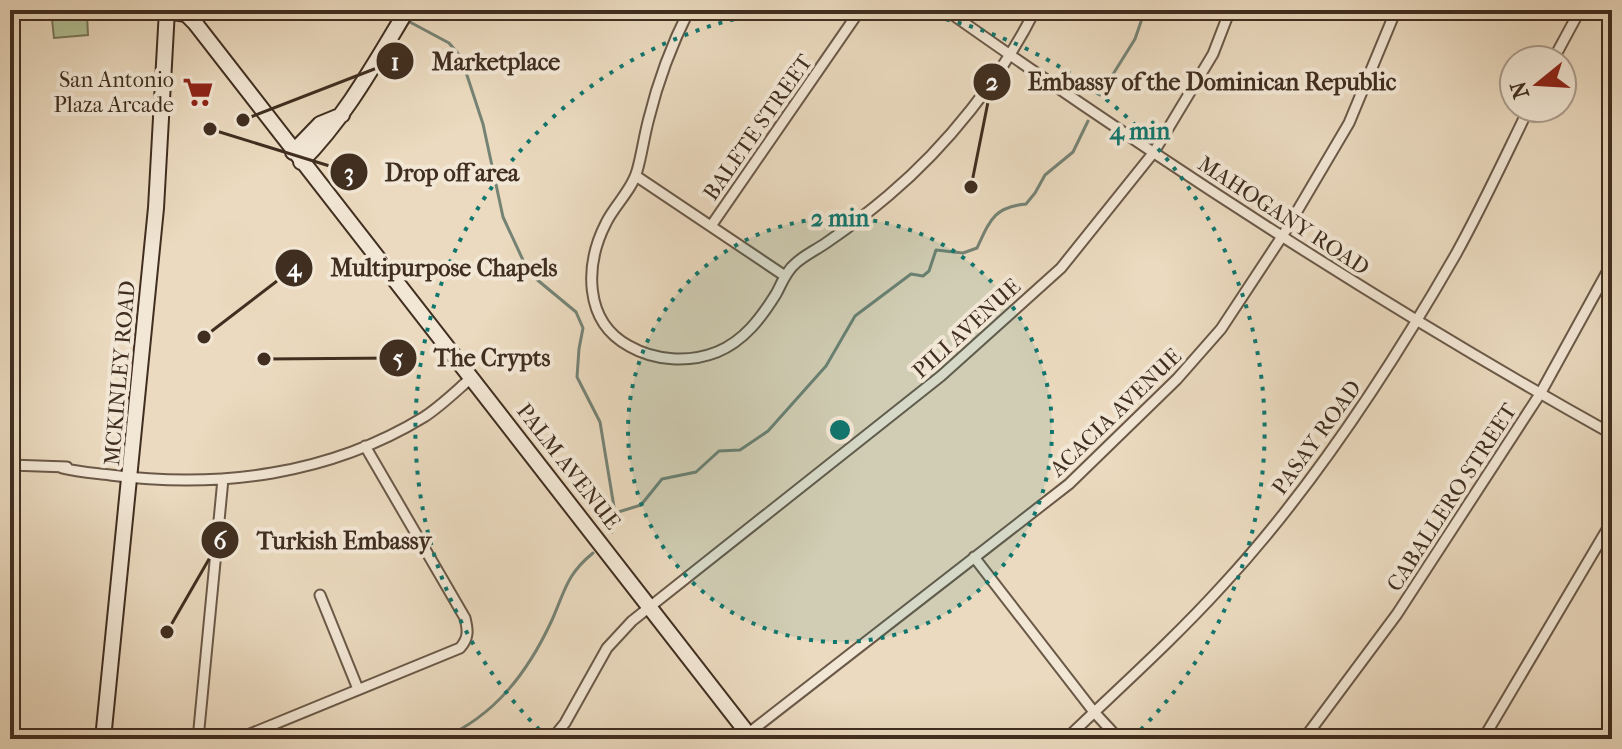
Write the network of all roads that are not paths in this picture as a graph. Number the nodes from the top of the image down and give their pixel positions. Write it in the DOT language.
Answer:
graph roads {
  1 [pos="407,10"];
  2 [pos="689,10"];
  3 [pos="860,10"];
  4 [pos="946,10"];
  5 [pos="1035,10"];
  6 [pos="1230,10"];
  7 [pos="1396,10"];
  8 [pos="1580,10"];
  9 [pos="167,11"];
  10 [pos="167,32"];
  11 [pos="201,33"];
  12 [pos="1562,44"];
  13 [pos="1008,54"];
  14 [pos="1521,124"];
  15 [pos="1154,152"];
  16 [pos="297,157"];
  17 [pos="636,176"];
  18 [pos="711,226"];
  19 [pos="1283,235"];
  20 [pos="1612,263"];
  21 [pos="785,276"];
  22 [pos="1416,321"];
  23 [pos="471,378"];
  24 [pos="1540,394"];
  25 [pos="1612,434"];
  26 [pos="365,446"];
  27 [pos="10,465"];
  28 [pos="131,478"];
  29 [pos="223,479"];
  30 [pos="1612,521"];
  31 [pos="974,557"];
  32 [pos="320,595"];
  33 [pos="651,606"];
  34 [pos="358,689"];
  35 [pos="1094,712"];
  36 [pos="747,737"];
  37 [pos="103,739"];
  38 [pos="198,739"];
  39 [pos="238,739"];
  40 [pos="552,739"];
  41 [pos="1066,739"];
  42 [pos="1119,739"];
  43 [pos="1304,739"];
  44 [pos="1483,739"];
  1 -- 16 [label="street"];
  2 -- 17 [label="street"];
  3 -- 18 [label="street, BALETE STREET"];
  4 -- 13 [label="street, MAHOGANY ROAD"];
  5 -- 13 [label="street"];
  6 -- 15 [label="street, PILI AVENUE"];
  7 -- 19 [label="street, ACACIA AVENUE"];
  8 -- 12 [label="street"];
  9 -- 10 [label="street, MCKINLEY ROAD"];
  9 -- 11 [label="street, PALM AVENUE"];
  10 -- 11 [label="street"];
  10 -- 28 [label="street, MCKINLEY ROAD"];
  11 -- 16 [label="street, PALM AVENUE"];
  13 -- 15 [label="street, MAHOGANY ROAD"];
  13 -- 21 [label="street"];
  14 -- 22 [label="street, PASAY ROAD"];
  15 -- 19 [label="street, MAHOGANY ROAD"];
  15 -- 33 [label="street, PILI AVENUE"];
  16 -- 23 [label="street, PALM AVENUE"];
  17 -- 18 [label="street"];
  17 -- 21 [label="street"];
  18 -- 21 [label="street"];
  19 -- 22 [label="street, MAHOGANY ROAD"];
  19 -- 31 [label="street, ACACIA AVENUE"];
  20 -- 24 [label="street, CABALLERO STREET"];
  22 -- 24 [label="street, MAHOGANY ROAD"];
  22 -- 35 [label="street, PASAY ROAD"];
  23 -- 26 [label="street"];
  23 -- 33 [label="street, PALM AVENUE"];
  24 -- 25 [label="street, MAHOGANY ROAD"];
  24 -- 43 [label="street, CABALLERO STREET"];
  26 -- 29 [label="street"];
  26 -- 34 [label="street"];
  27 -- 28 [label="street"];
  28 -- 29 [label="street"];
  28 -- 37 [label="street, MCKINLEY ROAD"];
  29 -- 38 [label="street"];
  30 -- 44 [label="street"];
  31 -- 35 [label="street"];
  31 -- 36 [label="street, ACACIA AVENUE"];
  32 -- 34 [label="street"];
  33 -- 36 [label="street, PALM AVENUE"];
  33 -- 40 [label="street, PILI AVENUE"];
  34 -- 39 [label="street"];
  35 -- 41 [label="street, PASAY ROAD"];
  35 -- 42 [label="street"];
}
